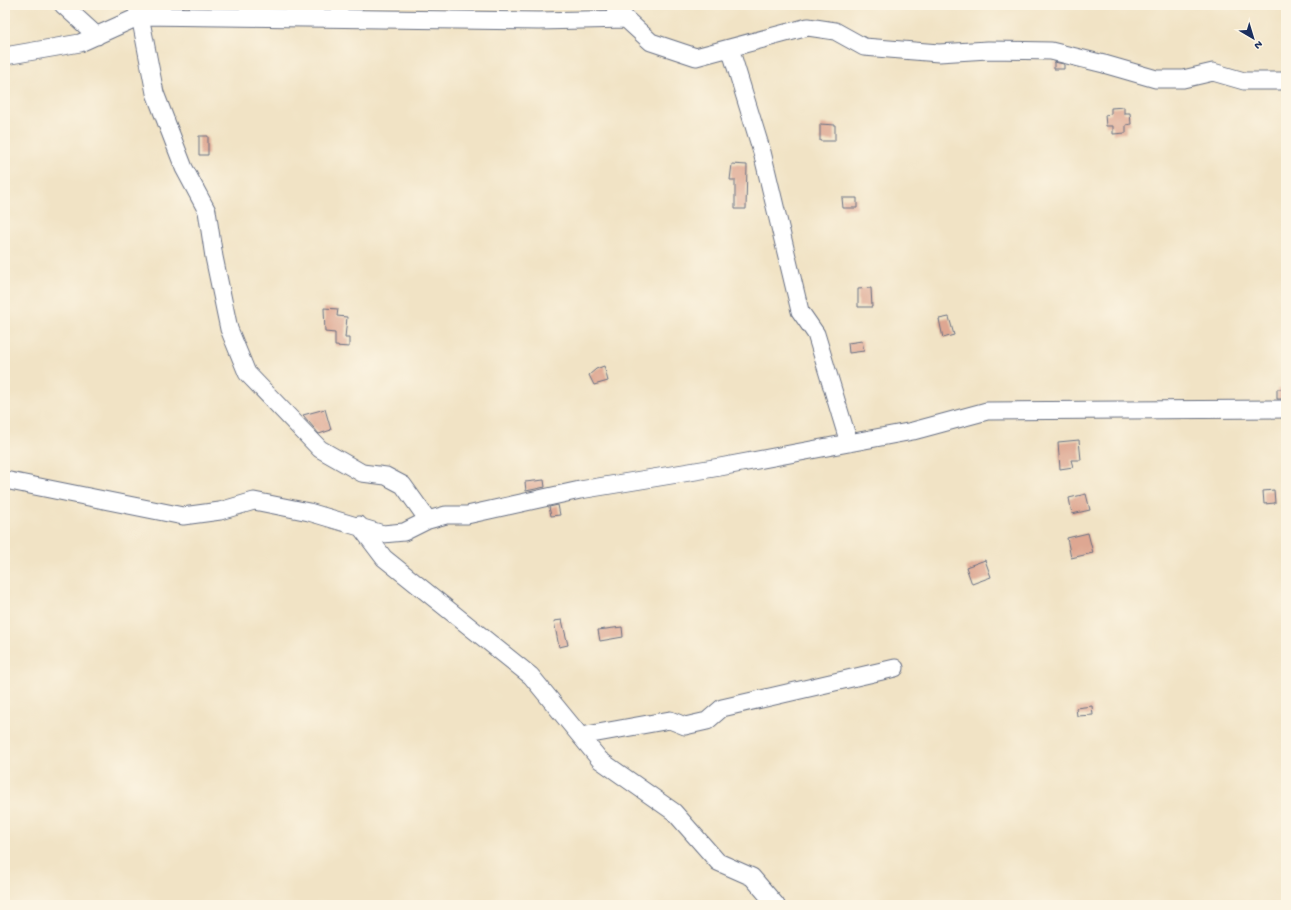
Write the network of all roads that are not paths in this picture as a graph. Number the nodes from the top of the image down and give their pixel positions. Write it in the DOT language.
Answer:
graph roads {
  1 [pos="63,5"];
  2 [pos="614,5"];
  3 [pos="138,10"];
  4 [pos="626,19"];
  5 [pos="97,36"];
  6 [pos="730,48"];
  7 [pos="5,56"];
  8 [pos="1286,81"];
  9 [pos="1286,409"];
  10 [pos="848,443"];
  11 [pos="5,480"];
  12 [pos="428,520"];
  13 [pos="359,526"];
  14 [pos="896,668"];
  15 [pos="581,736"];
  16 [pos="776,905"];
  1 -- 5 [label="street"];
  2 -- 4 [label="street"];
  3 -- 4 [label="street"];
  3 -- 5 [label="street"];
  3 -- 12 [label="street"];
  4 -- 6 [label="street"];
  5 -- 7 [label="street"];
  6 -- 8 [label="street"];
  6 -- 10 [label="street"];
  9 -- 10 [label="street"];
  10 -- 12 [label="street"];
  11 -- 13 [label="street"];
  12 -- 13 [label="street"];
  13 -- 15 [label="street"];
  14 -- 15 [label="street"];
  15 -- 16 [label="street"];
}
